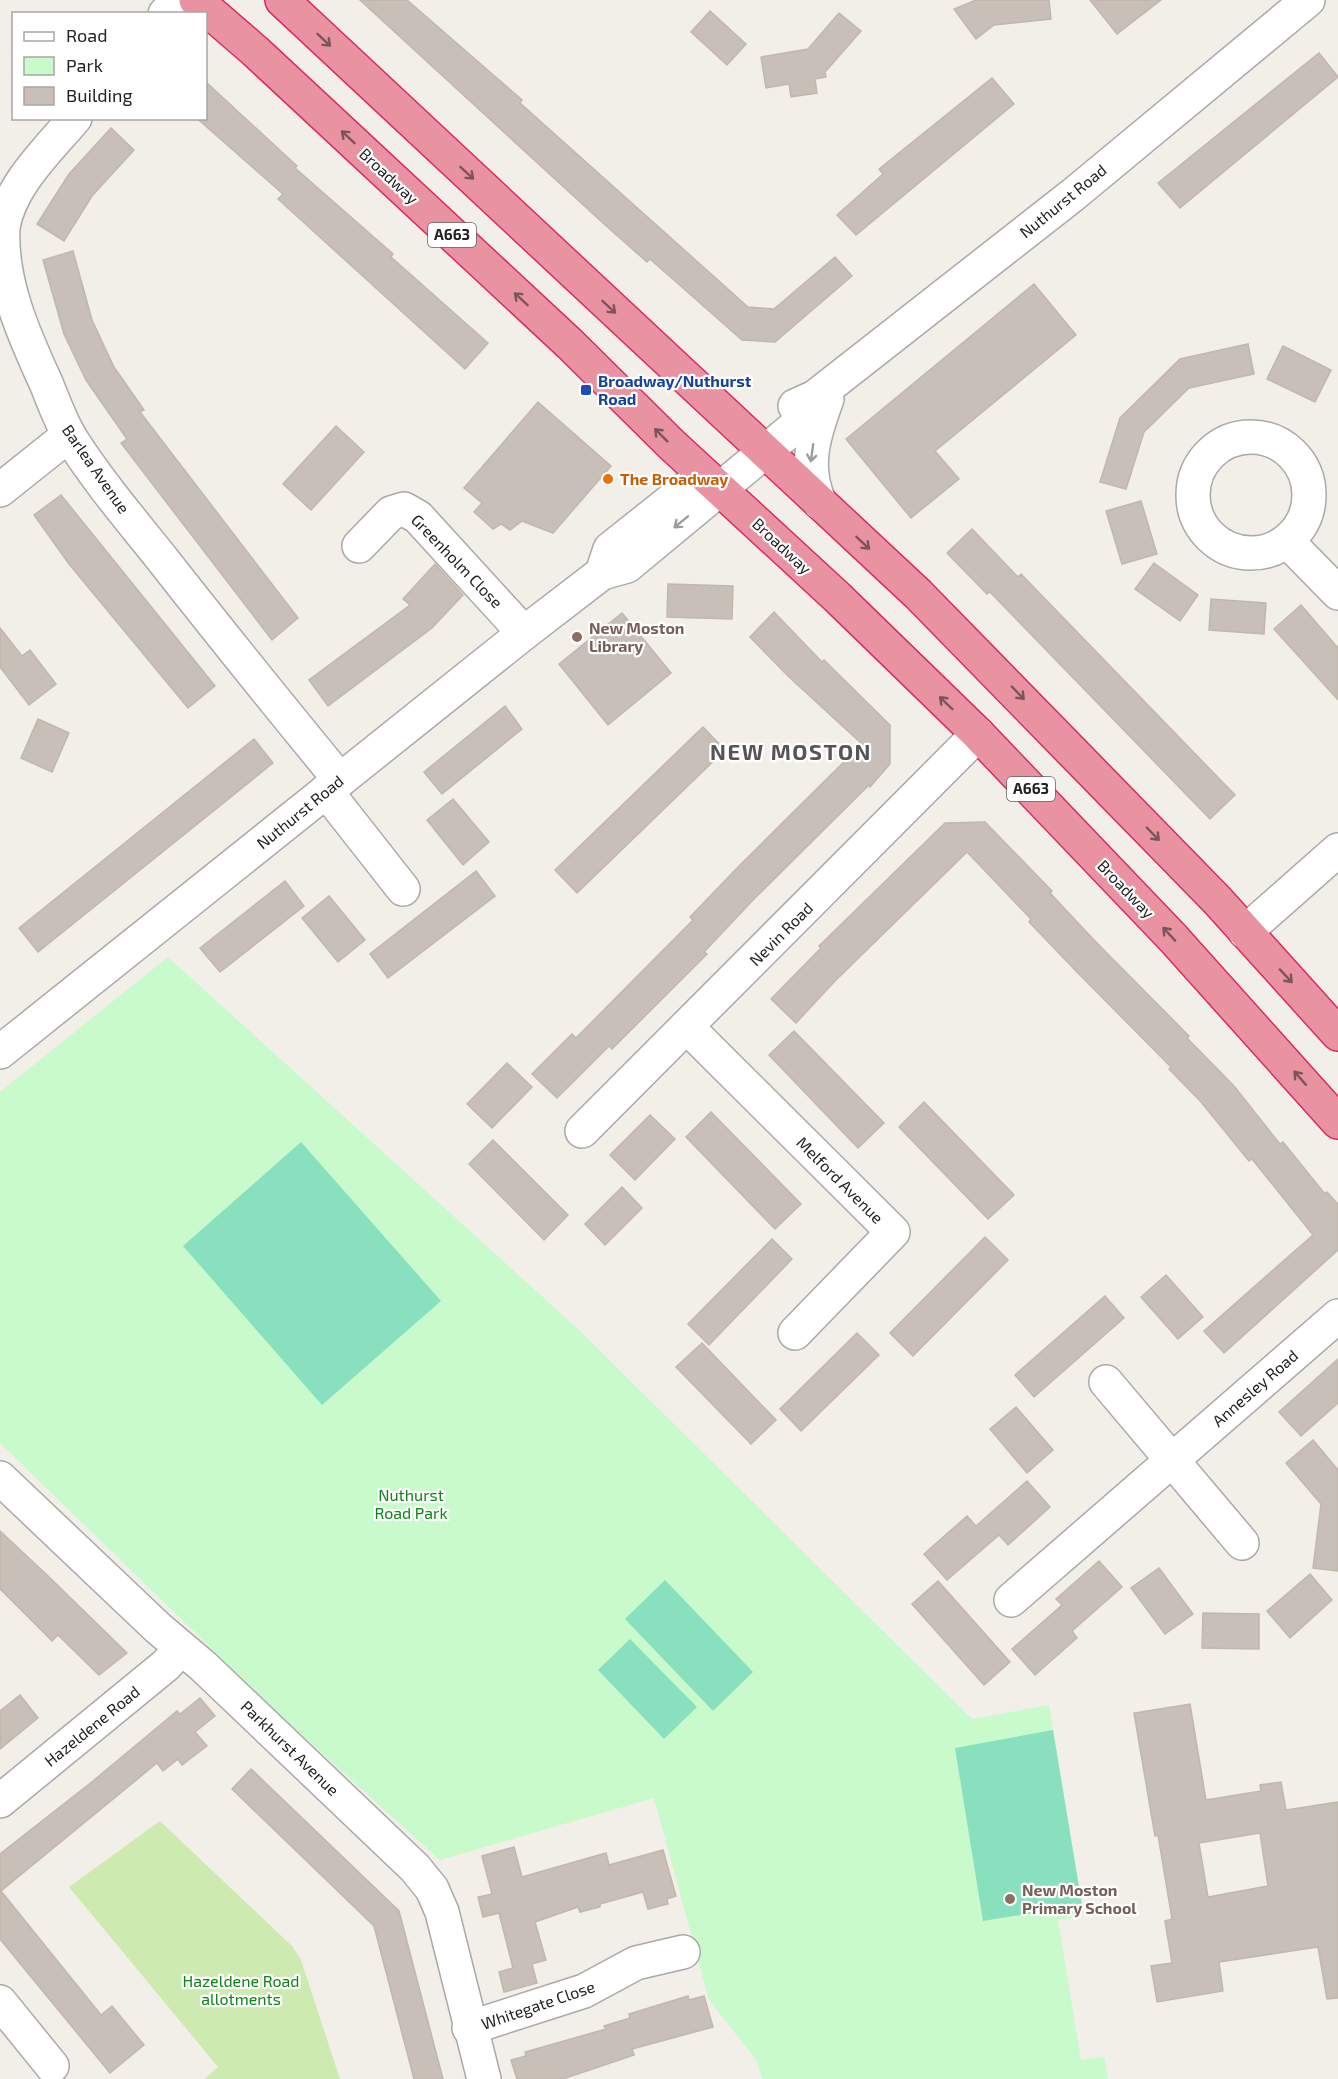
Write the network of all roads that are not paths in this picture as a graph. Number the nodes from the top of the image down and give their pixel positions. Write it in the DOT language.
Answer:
graph roads {
  1 [pos="177,0"];
  2 [pos="196,0"];
  3 [pos="282,0"];
  4 [pos="1308,0"];
  5 [pos="167,12"];
  6 [pos="73,120"];
  7 [pos="826,388"];
  8 [pos="69,435"];
  9 [pos="757,445"];
  10 [pos="713,481"];
  11 [pos="0,490"];
  12 [pos="820,503"];
  13 [pos="1287,541"];
  14 [pos="359,546"];
  15 [pos="1338,592"];
  16 [pos="524,633"];
  17 [pos="978,734"];
  18 [pos="333,785"];
  19 [pos="1338,850"];
  20 [pos="403,889"];
  21 [pos="1245,932"];
  22 [pos="688,1028"];
  23 [pos="1338,1034"];
  24 [pos="0,1052"];
  25 [pos="1338,1122"];
  26 [pos="582,1131"];
  27 [pos="1338,1316"];
  28 [pos="795,1333"];
  29 [pos="1106,1382"];
  30 [pos="1172,1460"];
  31 [pos="0,1478"];
  32 [pos="1242,1543"];
  33 [pos="1011,1600"];
  34 [pos="181,1648"];
  35 [pos="0,1801"];
  36 [pos="683,1952"];
  37 [pos="0,2002"];
  38 [pos="470,2028"];
  39 [pos="52,2066"];
  40 [pos="484,2079"];
  1 -- 5 [label="street"];
  10 -- 2 [label="highway, Broadway / A663, one-way"];
  3 -- 9 [label="highway, one-way"];
  4 -- 7 [label="street, Nuthurst Road"];
  6 -- 8 [label="street, Barlea Avenue"];
  7 -- 9 [label="street, Nuthurst Road"];
  7 -- 12 [label="street, one-way"];
  8 -- 11 [label="street"];
  8 -- 18 [label="street, Barlea Avenue"];
  9 -- 10 [label="street, Nuthurst Road"];
  9 -- 12 [label="highway"];
  10 -- 16 [label="street, Nuthurst Road"];
  17 -- 10 [label="highway, Broadway / A663, one-way"];
  12 -- 21 [label="highway, one-way"];
  13 -- 15 [label="street"];
  14 -- 16 [label="street, Greenholm Close"];
  16 -- 18 [label="street, Nuthurst Road"];
  17 -- 22 [label="street, Nevin Road"];
  25 -- 17 [label="highway, Broadway / A663, one-way"];
  18 -- 20 [label="street, Barlea Avenue"];
  18 -- 24 [label="street, Nuthurst Road"];
  19 -- 21 [label="street"];
  21 -- 23 [label="highway, one-way"];
  22 -- 26 [label="street, Nevin Road"];
  22 -- 28 [label="street, Melford Avenue"];
  27 -- 30 [label="street, Annesley Road"];
  29 -- 30 [label="street"];
  30 -- 32 [label="street"];
  30 -- 33 [label="street, Annesley Road"];
  31 -- 34 [label="street, Parkhurst Avenue"];
  34 -- 35 [label="street, Hazeldene Road"];
  34 -- 38 [label="street, Parkhurst Avenue"];
  36 -- 38 [label="street, Whitegate Close"];
  37 -- 39 [label="street"];
  38 -- 40 [label="street, Parkhurst Avenue"];
}
